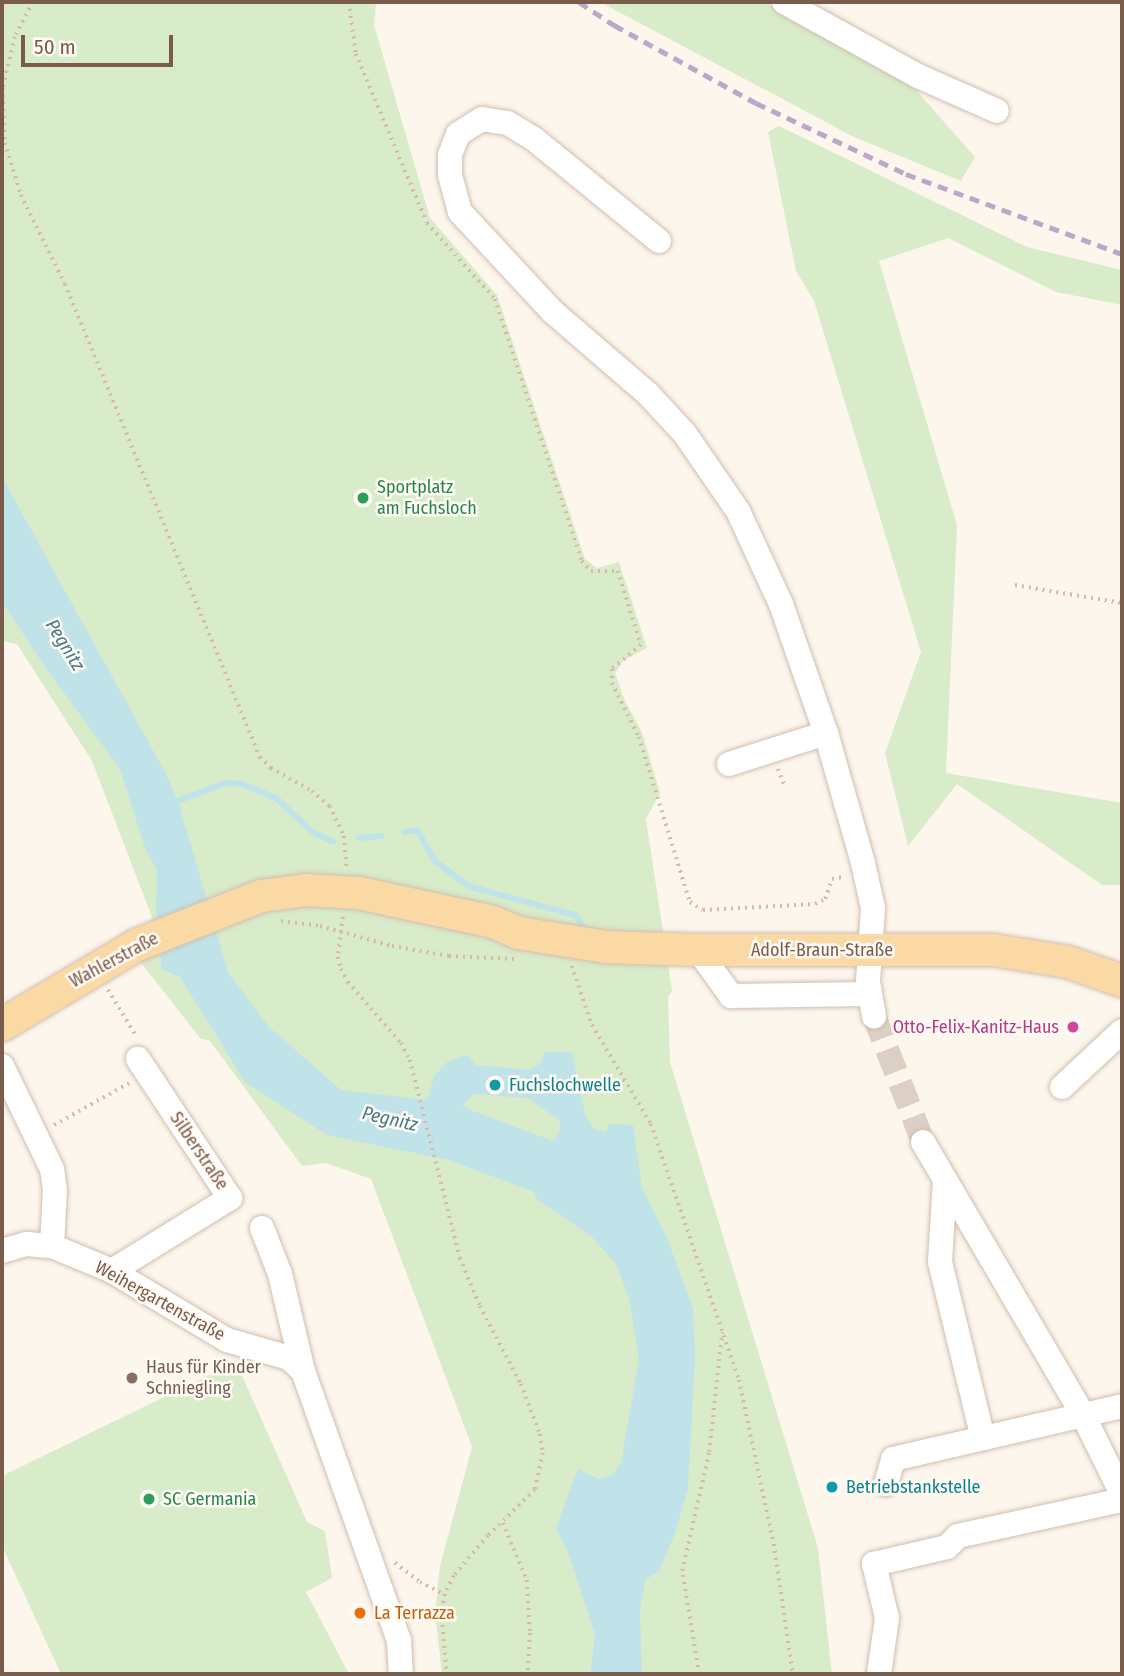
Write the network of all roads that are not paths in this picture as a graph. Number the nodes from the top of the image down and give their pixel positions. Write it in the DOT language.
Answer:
graph roads {
  1 [pos="785,2"];
  2 [pos="997,111"];
  3 [pos="659,241"];
  4 [pos="825,733"];
  5 [pos="729,764"];
  6 [pos="232,910"];
  7 [pos="698,950"];
  8 [pos="871,950"];
  9 [pos="1122,981"];
  10 [pos="2,1025"];
  11 [pos="1122,1031"];
  12 [pos="2,1066"];
  13 [pos="137,1069"];
  14 [pos="1062,1087"];
  15 [pos="923,1142"];
  16 [pos="945,1180"];
  17 [pos="262,1228"];
  18 [pos="52,1246"];
  19 [pos="2,1251"];
  20 [pos="112,1271"];
  21 [pos="303,1371"];
  22 [pos="1122,1406"];
  23 [pos="1083,1415"];
  24 [pos="983,1438"];
  25 [pos="886,1484"];
  26 [pos="1122,1494"];
  27 [pos="1122,1500"];
  28 [pos="401,1674"];
  29 [pos="879,1674"];
  1 -- 2 [label="street"];
  3 -- 4 [label="street"];
  4 -- 5 [label="street"];
  4 -- 8 [label="street"];
  6 -- 7 [label="main road, Adolf-Braun-Straße"];
  6 -- 10 [label="main road, Wahlerstraße"];
  7 -- 8 [label="main road, Adolf-Braun-Straße"];
  7 -- 8 [label="street"];
  8 -- 9 [label="main road, Adolf-Braun-Straße"];
  11 -- 14 [label="street"];
  12 -- 18 [label="street"];
  13 -- 20 [label="street, Silberstraße"];
  15 -- 16 [label="street"];
  16 -- 23 [label="street"];
  16 -- 24 [label="street"];
  17 -- 21 [label="street"];
  18 -- 19 [label="street, Weihergartenstraße"];
  18 -- 20 [label="street, Weihergartenstraße"];
  20 -- 21 [label="street, Weihergartenstraße"];
  21 -- 28 [label="street"];
  22 -- 23 [label="street"];
  23 -- 24 [label="street"];
  23 -- 26 [label="street"];
  24 -- 25 [label="street"];
  27 -- 29 [label="street"];
}
